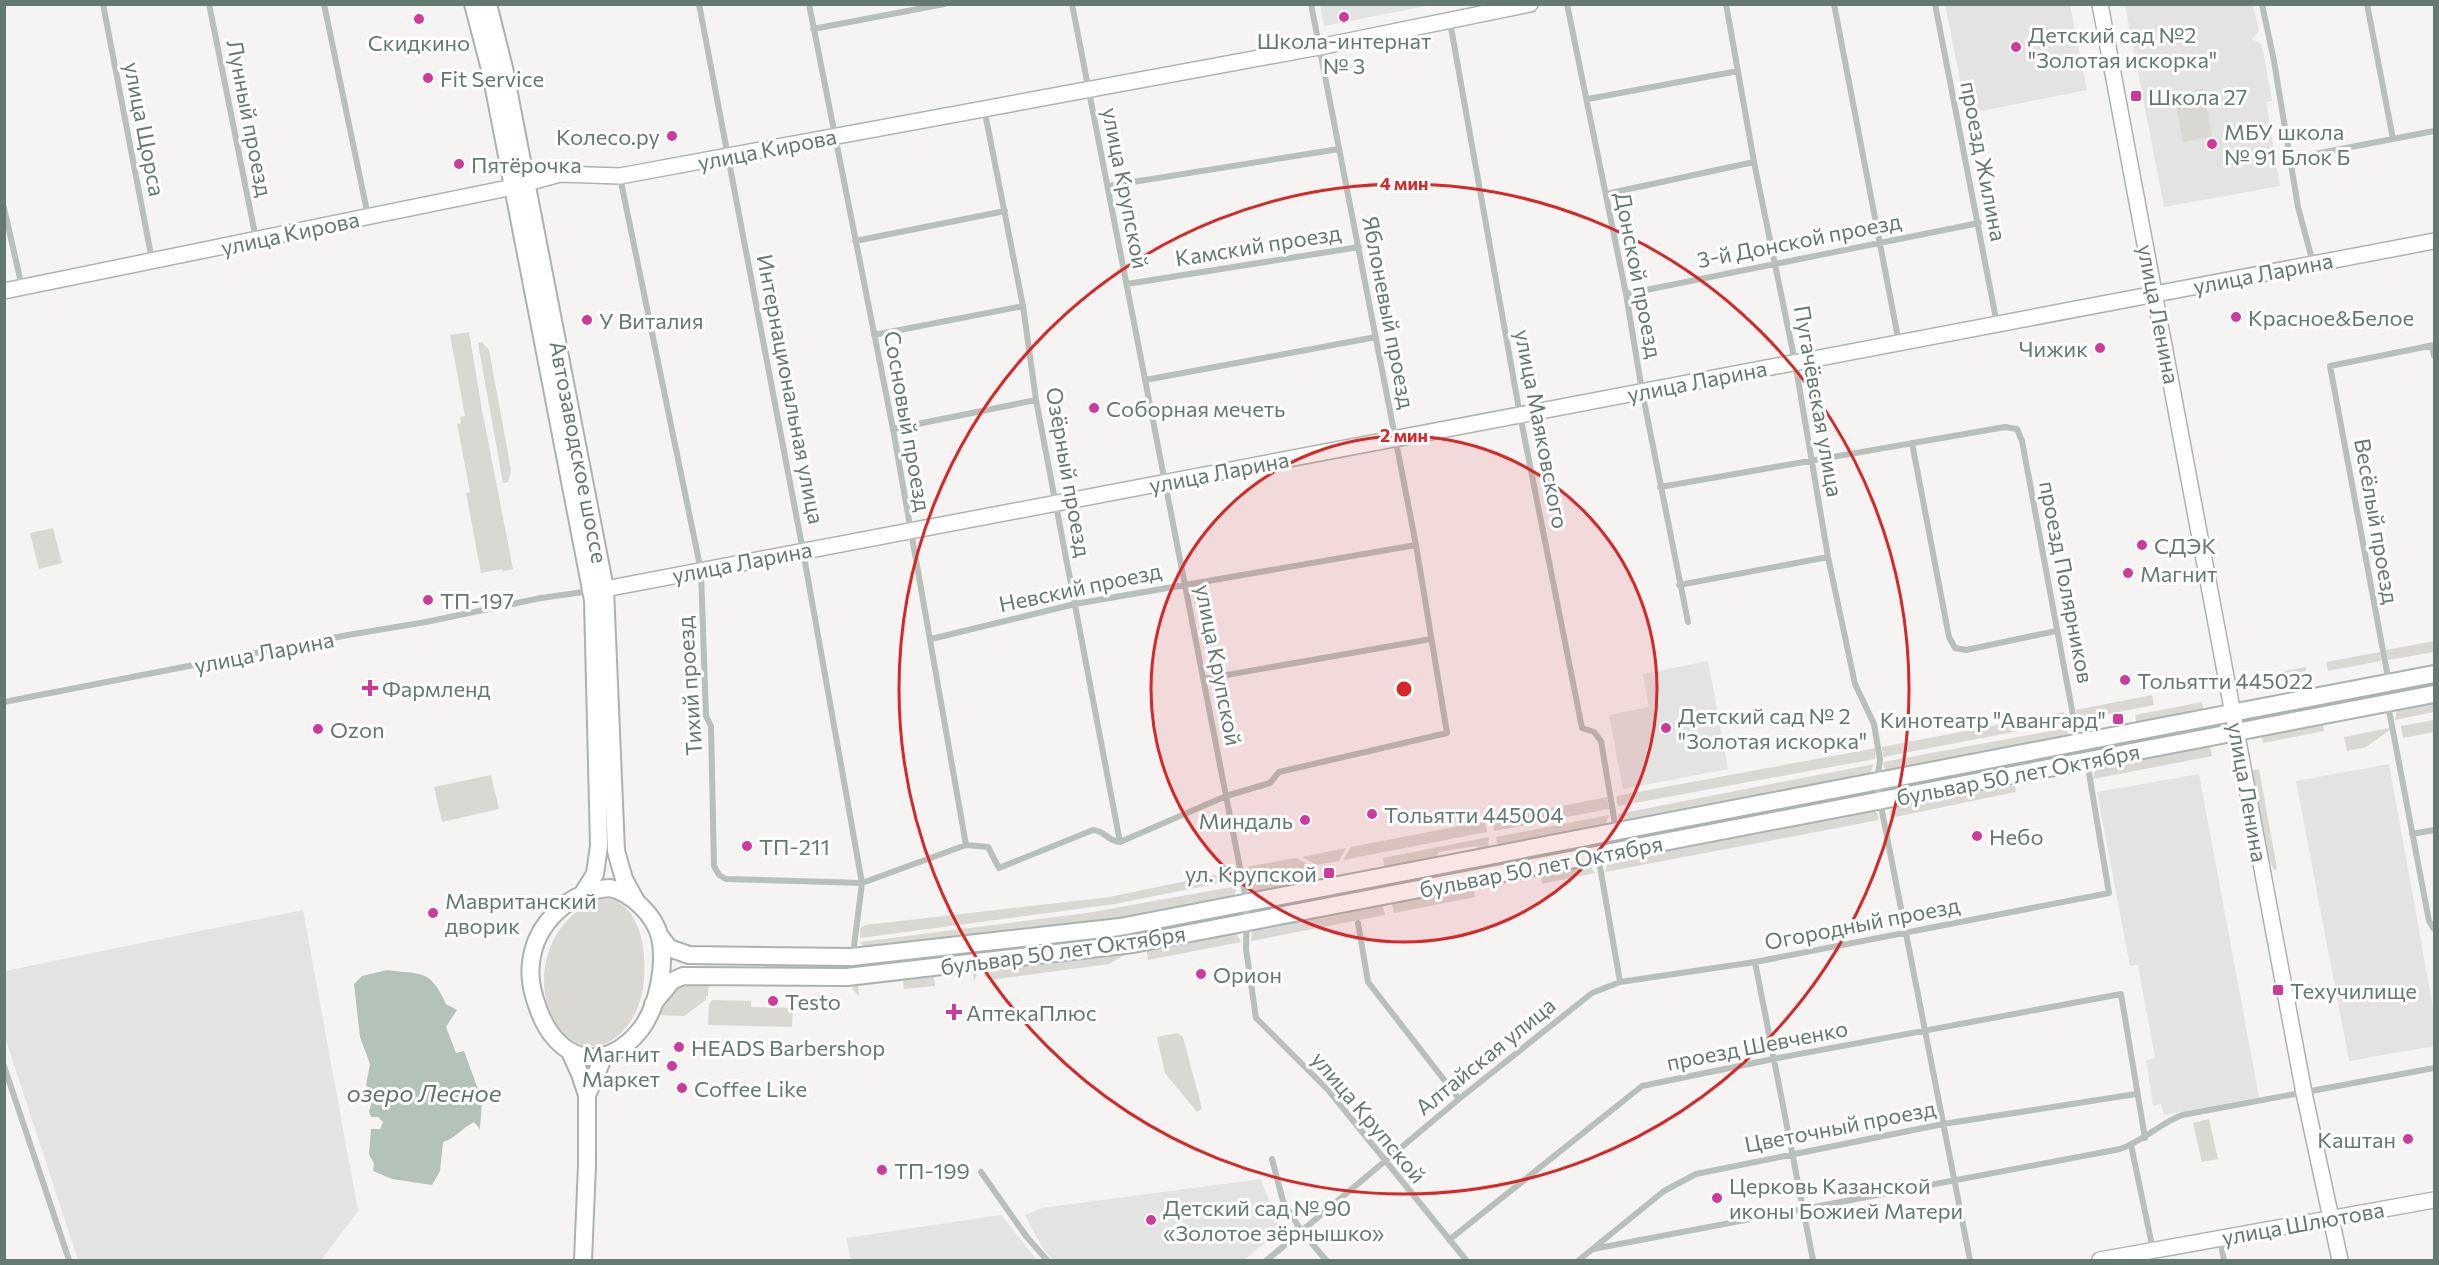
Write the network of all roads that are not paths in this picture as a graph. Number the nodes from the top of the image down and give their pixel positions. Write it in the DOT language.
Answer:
graph roads {
  1 [pos="102,4"];
  2 [pos="209,4"];
  3 [pos="324,4"];
  4 [pos="473,4"];
  5 [pos="488,4"];
  6 [pos="699,4"];
  7 [pos="809,4"];
  8 [pos="944,4"];
  9 [pos="1072,4"];
  10 [pos="1311,4"];
  11 [pos="1530,4"];
  12 [pos="1567,4"];
  13 [pos="1726,4"];
  14 [pos="1834,4"];
  15 [pos="1935,4"];
  16 [pos="2100,4"];
  17 [pos="2262,4"];
  18 [pos="2367,4"];
  19 [pos="1450,21"];
  20 [pos="813,29"];
  21 [pos="1319,46"];
  22 [pos="1738,71"];
  23 [pos="1089,88"];
  24 [pos="1588,99"];
  25 [pos="984,107"];
  26 [pos="2434,131"];
  27 [pos="833,136"];
  28 [pos="2393,138"];
  29 [pos="1339,149"];
  30 [pos="729,155"];
  31 [pos="2289,159"];
  32 [pos="1754,162"];
  33 [pos="620,176"];
  34 [pos="520,185"];
  35 [pos="1108,186"];
  36 [pos="1606,194"];
  37 [pos="4,208"];
  38 [pos="1005,212"];
  39 [pos="368,217"];
  40 [pos="1978,223"];
  41 [pos="256,239"];
  42 [pos="855,241"];
  43 [pos="2434,241"];
  44 [pos="1878,242"];
  45 [pos="1359,248"];
  46 [pos="152,261"];
  47 [pos="1774,262"];
  48 [pos="2313,264"];
  49 [pos="1127,284"];
  50 [pos="22,287"];
  51 [pos="4,291"];
  52 [pos="1626,294"];
  53 [pos="2155,294"];
  54 [pos="1023,306"];
  55 [pos="1997,324"];
  56 [pos="874,335"];
  57 [pos="1376,337"];
  58 [pos="1899,343"];
  59 [pos="2433,346"];
  60 [pos="2434,356"];
  61 [pos="1795,362"];
  62 [pos="1145,380"];
  63 [pos="1642,392"];
  64 [pos="1036,400"];
  65 [pos="1520,415"];
  66 [pos="893,429"];
  67 [pos="1395,438"];
  68 [pos="1912,443"];
  69 [pos="1812,462"];
  70 [pos="1165,482"];
  71 [pos="1660,488"];
  72 [pos="1055,503"];
  73 [pos="909,531"];
  74 [pos="1416,545"];
  75 [pos="803,551"];
  76 [pos="1828,557"];
  77 [pos="701,571"];
  78 [pos="1185,583"];
  79 [pos="1679,585"];
  80 [pos="598,590"];
  81 [pos="1075,604"];
  82 [pos="1688,622"];
  83 [pos="2056,631"];
  84 [pos="931,639"];
  85 [pos="1431,639"];
  86 [pos="2434,674"];
  87 [pos="1204,678"];
  88 [pos="2389,683"];
  89 [pos="2434,694"];
  90 [pos="4,702"];
  91 [pos="2388,703"];
  92 [pos="2234,713"];
  93 [pos="2237,732"];
  94 [pos="2079,743"];
  95 [pos="2087,761"];
  96 [pos="1878,781"];
  97 [pos="1227,796"];
  98 [pos="1880,801"];
  99 [pos="2434,830"];
  100 [pos="1617,833"];
  101 [pos="2412,834"];
  102 [pos="1120,842"];
  103 [pos="966,845"];
  104 [pos="1598,855"];
  105 [pos="862,883"];
  106 [pos="583,894"];
  107 [pos="636,901"];
  108 [pos="1247,903"];
  109 [pos="1247,923"];
  110 [pos="1358,923"];
  111 [pos="2434,929"];
  112 [pos="1906,932"];
  113 [pos="660,936"];
  114 [pos="852,957"];
  115 [pos="1755,962"];
  116 [pos="1620,982"];
  117 [pos="653,1004"];
  118 [pos="1925,1030"];
  119 [pos="570,1052"];
  120 [pos="604,1056"];
  121 [pos="1773,1059"];
  122 [pos="4,1066"];
  123 [pos="2434,1068"];
  124 [pos="2304,1093"];
  125 [pos="2136,1094"];
  126 [pos="587,1095"];
  127 [pos="1459,1099"];
  128 [pos="1943,1124"];
  129 [pos="2145,1138"];
  130 [pos="2132,1145"];
  131 [pos="1792,1153"];
  132 [pos="1272,1159"];
  133 [pos="1384,1161"];
  134 [pos="981,1172"];
  135 [pos="1954,1181"];
  136 [pos="2434,1200"];
  137 [pos="1803,1210"];
  138 [pos="2331,1218"];
  139 [pos="1302,1232"];
  140 [pos="2220,1238"];
  141 [pos="1449,1240"];
  142 [pos="1593,1249"];
  143 [pos="2153,1251"];
  144 [pos="69,1260"];
  145 [pos="582,1260"];
  146 [pos="1047,1260"];
  147 [pos="1267,1260"];
  148 [pos="1326,1260"];
  149 [pos="1466,1260"];
  150 [pos="1579,1260"];
  151 [pos="1813,1260"];
  152 [pos="1970,1260"];
  153 [pos="2100,1260"];
  154 [pos="2224,1260"];
  155 [pos="2340,1260"];
  1 -- 46 [label="street, улица Щорса"];
  2 -- 41 [label="street, Лунный проезд"];
  3 -- 39 [label="street"];
  4 -- 34 [label="main road, Автозаводское шоссе"];
  5 -- 34 [label="main road, Автозаводское шоссе"];
  6 -- 30 [label="street, Интернациональная улица"];
  7 -- 20 [label="street, Сосновый проезд"];
  8 -- 20 [label="street"];
  9 -- 23 [label="street, улица Крупской"];
  10 -- 21 [label="street, Яблоневый проезд"];
  11 -- 19 [label="street, улица Кирова"];
  12 -- 24 [label="street, Донской проезд"];
  13 -- 22 [label="street, Пугачёвская улица"];
  14 -- 44 [label="street"];
  15 -- 40 [label="street, проезд Жилина"];
  16 -- 53 [label="street, улица Ленина"];
  17 -- 31 [label="street"];
  18 -- 28 [label="street"];
  19 -- 21 [label="street, улица Кирова"];
  19 -- 65 [label="street, улица Маяковского"];
  20 -- 27 [label="street, Сосновый проезд"];
  21 -- 23 [label="street, улица Кирова"];
  21 -- 29 [label="street, Яблоневый проезд"];
  22 -- 24 [label="street"];
  22 -- 32 [label="street, Пугачёвская улица"];
  23 -- 25 [label="street, улица Кирова"];
  23 -- 35 [label="street, улица Крупской"];
  24 -- 36 [label="street, Донской проезд"];
  25 -- 27 [label="street, улица Кирова"];
  25 -- 38 [label="street, Озёрный проезд"];
  26 -- 28 [label="street"];
  27 -- 30 [label="street, улица Кирова"];
  27 -- 42 [label="street, Сосновый проезд"];
  28 -- 31 [label="street"];
  29 -- 35 [label="street"];
  29 -- 45 [label="street, Яблоневый проезд"];
  30 -- 33 [label="street, улица Кирова"];
  30 -- 75 [label="street, Интернациональная улица"];
  31 -- 48 [label="street"];
  32 -- 36 [label="street"];
  32 -- 47 [label="street, Пугачёвская улица"];
  33 -- 34 [label="street, улица Кирова"];
  33 -- 77 [label="street, Тихий проезд"];
  34 -- 39 [label="street, улица Кирова"];
  34 -- 80 [label="main road, Автозаводское шоссе"];
  35 -- 49 [label="street, улица Крупской"];
  36 -- 52 [label="street, Донской проезд"];
  37 -- 50 [label="street"];
  38 -- 42 [label="street"];
  38 -- 54 [label="street, Озёрный проезд"];
  39 -- 41 [label="street, улица Кирова"];
  40 -- 44 [label="street, 3-й Донской проезд"];
  40 -- 55 [label="street, проезд Жилина"];
  41 -- 46 [label="street, улица Кирова"];
  42 -- 56 [label="street, Сосновый проезд"];
  43 -- 48 [label="street, улица Ларина"];
  44 -- 47 [label="street, 3-й Донской проезд"];
  44 -- 58 [label="street"];
  45 -- 49 [label="street, Камский проезд"];
  45 -- 57 [label="street, Яблоневый проезд"];
  46 -- 50 [label="street, улица Кирова"];
  47 -- 52 [label="street, 3-й Донской проезд"];
  47 -- 61 [label="street, Пугачёвская улица"];
  48 -- 53 [label="street, улица Ларина"];
  49 -- 62 [label="street, улица Крупской"];
  50 -- 51 [label="street, улица Кирова"];
  52 -- 63 [label="street, Донской проезд"];
  53 -- 55 [label="street, улица Ларина"];
  53 -- 92 [label="street, улица Ленина"];
  54 -- 56 [label="street"];
  54 -- 64 [label="street, Озёрный проезд"];
  55 -- 58 [label="street, улица Ларина"];
  56 -- 66 [label="street, Сосновый проезд"];
  57 -- 62 [label="street"];
  57 -- 67 [label="street, Яблоневый проезд"];
  58 -- 61 [label="street, улица Ларина"];
  59 -- 60 [label="street"];
  59 -- 88 [label="street, Весёлый проезд"];
  61 -- 63 [label="street, улица Ларина"];
  61 -- 69 [label="street, Пугачёвская улица"];
  62 -- 70 [label="street, улица Крупской"];
  63 -- 65 [label="street, улица Ларина"];
  63 -- 71 [label="street, Донской проезд"];
  64 -- 66 [label="street"];
  64 -- 72 [label="street, Озёрный проезд"];
  65 -- 67 [label="street, улица Ларина"];
  65 -- 100 [label="street, улица Маяковского"];
  66 -- 73 [label="street, Сосновый проезд"];
  67 -- 70 [label="street, улица Ларина"];
  67 -- 74 [label="street, Яблоневый проезд"];
  68 -- 69 [label="street"];
  68 -- 83 [label="street, проезд Полярников"];
  68 -- 83 [label="street"];
  69 -- 71 [label="street"];
  69 -- 76 [label="street, Пугачёвская улица"];
  70 -- 72 [label="street, улица Ларина"];
  70 -- 78 [label="street, улица Крупской"];
  71 -- 79 [label="street, Донской проезд"];
  72 -- 73 [label="street, улица Ларина"];
  72 -- 81 [label="street, Озёрный проезд"];
  73 -- 75 [label="street, улица Ларина"];
  73 -- 84 [label="street, Сосновый проезд"];
  74 -- 78 [label="street, Невский проезд"];
  74 -- 85 [label="street, Яблоневый проезд"];
  75 -- 77 [label="street, улица Ларина"];
  75 -- 105 [label="street, Интернациональная улица"];
  76 -- 79 [label="street"];
  76 -- 96 [label="street, Пугачёвская улица"];
  77 -- 80 [label="street, улица Ларина"];
  77 -- 105 [label="street, Тихий проезд"];
  78 -- 81 [label="street, Невский проезд"];
  78 -- 87 [label="street, улица Крупской"];
  79 -- 82 [label="street, Донской проезд"];
  80 -- 90 [label="street, улица Ларина"];
  80 -- 106 [label="main road, Автозаводское шоссе"];
  80 -- 107 [label="main road, Автозаводское шоссе"];
  81 -- 84 [label="street, Невский проезд"];
  81 -- 102 [label="street, Озёрный проезд"];
  83 -- 94 [label="street, проезд Полярников"];
  84 -- 103 [label="street, Сосновый проезд"];
  85 -- 87 [label="street"];
  85 -- 97 [label="street, Яблоневый проезд"];
  86 -- 88 [label="main road, бульвар 50 лет Октября"];
  87 -- 97 [label="street, улица Крупской"];
  88 -- 92 [label="main road, бульвар 50 лет Октября"];
  89 -- 91 [label="main road, бульвар 50 лет Октября"];
  91 -- 93 [label="main road, бульвар 50 лет Октября"];
  91 -- 101 [label="street"];
  92 -- 93 [label="street, улица Ленина"];
  92 -- 94 [label="main road, бульвар 50 лет Октября"];
  93 -- 95 [label="main road, бульвар 50 лет Октября"];
  93 -- 124 [label="street, улица Ленина"];
  94 -- 96 [label="main road, бульвар 50 лет Октября"];
  95 -- 98 [label="main road, бульвар 50 лет Октября"];
  95 -- 112 [label="street, Огородный проезд"];
  96 -- 98 [label="street, Пугачёвская улица"];
  96 -- 100 [label="main road, бульвар 50 лет Октября"];
  97 -- 102 [label="street"];
  97 -- 108 [label="street, улица Крупской"];
  98 -- 104 [label="main road, бульвар 50 лет Октября"];
  98 -- 112 [label="street"];
  99 -- 101 [label="street"];
  100 -- 108 [label="main road, бульвар 50 лет Октября"];
  101 -- 111 [label="street"];
  102 -- 103 [label="street"];
  103 -- 105 [label="street"];
  104 -- 109 [label="main road, бульвар 50 лет Октября"];
  104 -- 116 [label="street"];
  105 -- 114 [label="street, Интернациональная улица"];
  106 -- 107 [label="main road"];
  106 -- 119 [label="main road"];
  107 -- 113 [label="main road"];
  108 -- 109 [label="street, улица Крупской"];
  108 -- 114 [label="main road, бульвар 50 лет Октября"];
  109 -- 117 [label="main road, бульвар 50 лет Октября"];
  109 -- 133 [label="street, улица Крупской"];
  110 -- 127 [label="street"];
  112 -- 115 [label="street, Огородный проезд"];
  112 -- 118 [label="street"];
  113 -- 114 [label="main road, бульвар 50 лет Октября"];
  113 -- 117 [label="main road"];
  115 -- 116 [label="street, Огородный проезд"];
  115 -- 121 [label="street"];
  116 -- 127 [label="street, Алтайская улица"];
  117 -- 120 [label="main road"];
  118 -- 121 [label="street, проезд Шевченко"];
  118 -- 125 [label="street, проезд Шевченко"];
  118 -- 128 [label="street"];
  119 -- 120 [label="main road"];
  119 -- 126 [label="main road"];
  120 -- 126 [label="main road"];
  121 -- 131 [label="street"];
  121 -- 141 [label="street, проезд Шевченко"];
  122 -- 144 [label="street"];
  123 -- 124 [label="street"];
  124 -- 129 [label="street"];
  124 -- 138 [label="street, улица Ленина"];
  125 -- 128 [label="street, Цветочный проезд"];
  125 -- 129 [label="street"];
  126 -- 145 [label="main road"];
  127 -- 133 [label="street, Алтайская улица"];
  128 -- 131 [label="street, Цветочный проезд"];
  128 -- 135 [label="street"];
  129 -- 130 [label="street"];
  130 -- 135 [label="street"];
  130 -- 143 [label="street"];
  131 -- 137 [label="street"];
  131 -- 142 [label="street, Цветочный проезд"];
  132 -- 139 [label="street"];
  133 -- 139 [label="street, Алтайская улица"];
  133 -- 141 [label="street, улица Крупской"];
  134 -- 146 [label="street"];
  135 -- 137 [label="street"];
  135 -- 152 [label="street"];
  136 -- 138 [label="street, улица Шлютова"];
  137 -- 142 [label="street"];
  137 -- 151 [label="street"];
  138 -- 140 [label="street, улица Шлютова"];
  138 -- 155 [label="street, улица Ленина"];
  139 -- 147 [label="street, Алтайская улица"];
  139 -- 148 [label="street"];
  140 -- 143 [label="street, улица Шлютова"];
  140 -- 154 [label="street"];
  141 -- 149 [label="street, улица Крупской"];
  142 -- 150 [label="street, Цветочный проезд"];
  143 -- 153 [label="street, улица Шлютова"];
}
